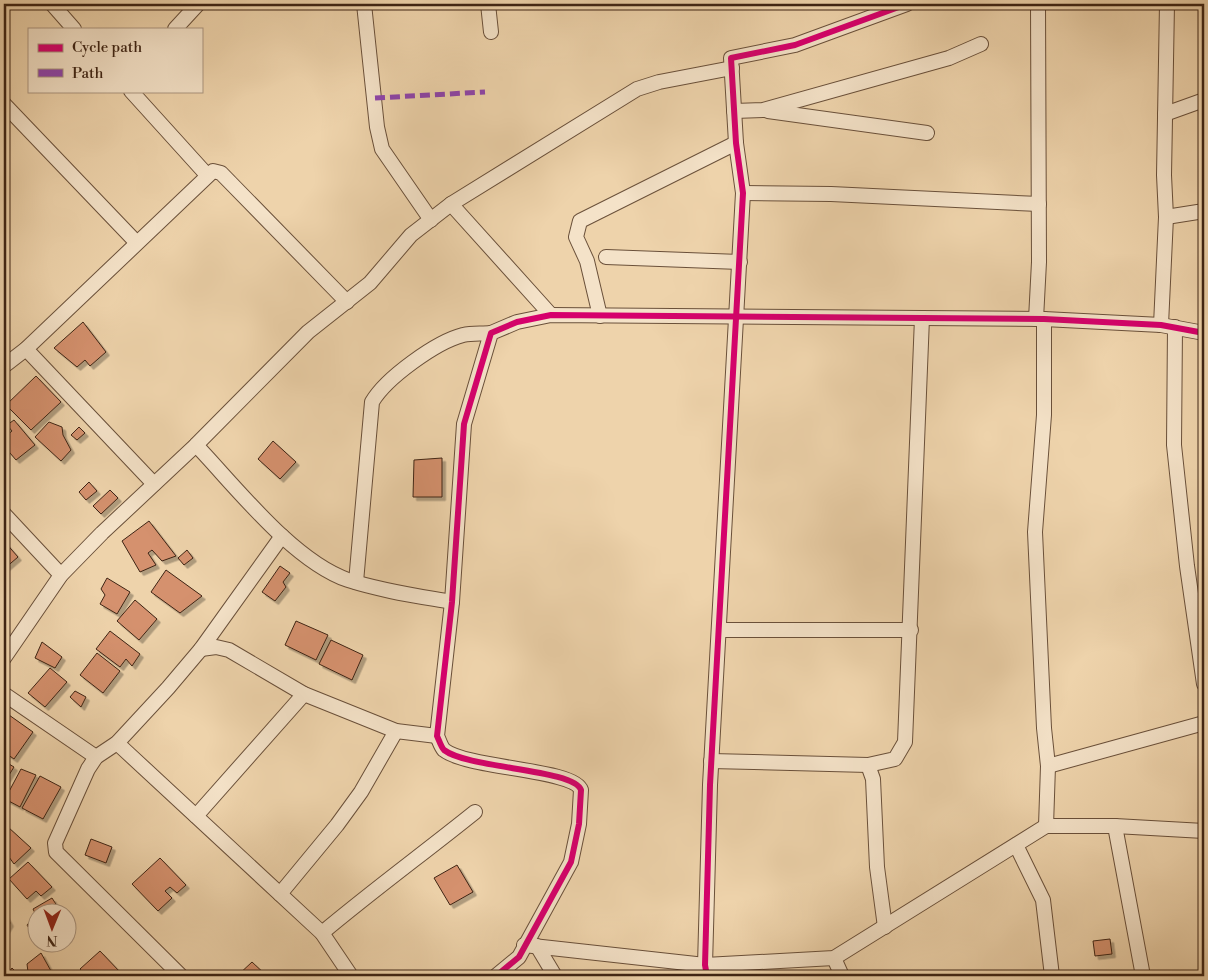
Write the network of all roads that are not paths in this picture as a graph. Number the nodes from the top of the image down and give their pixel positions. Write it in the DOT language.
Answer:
graph roads {
  1 [pos="52,4"];
  2 [pos="198,4"];
  3 [pos="364,4"];
  4 [pos="488,4"];
  5 [pos="907,4"];
  6 [pos="1038,4"];
  7 [pos="1167,4"];
  8 [pos="73,28"];
  9 [pos="176,28"];
  10 [pos="491,32"];
  11 [pos="981,44"];
  12 [pos="732,68"];
  13 [pos="131,92"];
  14 [pos="1204,100"];
  15 [pos="4,104"];
  16 [pos="763,110"];
  17 [pos="734,111"];
  18 [pos="1165,114"];
  19 [pos="927,133"];
  20 [pos="736,143"];
  21 [pos="207,175"];
  22 [pos="743,193"];
  23 [pos="451,204"];
  24 [pos="1038,204"];
  25 [pos="1204,211"];
  26 [pos="1166,217"];
  27 [pos="430,220"];
  28 [pos="136,242"];
  29 [pos="606,257"];
  30 [pos="740,262"];
  31 [pos="347,302"];
  32 [pos="551,315"];
  33 [pos="600,316"];
  34 [pos="737,318"];
  35 [pos="922,318"];
  36 [pos="1040,319"];
  37 [pos="1168,326"];
  38 [pos="490,333"];
  39 [pos="1204,333"];
  40 [pos="26,349"];
  41 [pos="4,366"];
  42 [pos="196,445"];
  43 [pos="154,484"];
  44 [pos="4,514"];
  45 [pos="282,536"];
  46 [pos="61,575"];
  47 [pos="356,582"];
  48 [pos="452,602"];
  49 [pos="718,630"];
  50 [pos="911,630"];
  51 [pos="201,649"];
  52 [pos="4,658"];
  53 [pos="1204,684"];
  54 [pos="4,694"];
  55 [pos="304,694"];
  56 [pos="1204,723"];
  57 [pos="396,731"];
  58 [pos="436,736"];
  59 [pos="117,743"];
  60 [pos="96,757"];
  61 [pos="711,761"];
  62 [pos="868,765"];
  63 [pos="1048,766"];
  64 [pos="475,812"];
  65 [pos="196,816"];
  66 [pos="1046,826"];
  67 [pos="1115,826"];
  68 [pos="1204,830"];
  69 [pos="1016,845"];
  70 [pos="280,894"];
  71 [pos="885,927"];
  72 [pos="322,933"];
  73 [pos="531,946"];
  74 [pos="834,958"];
  75 [pos="706,971"];
  76 [pos="181,976"];
  77 [pos="351,976"];
  78 [pos="496,976"];
  79 [pos="555,976"];
  80 [pos="842,976"];
  81 [pos="1052,976"];
  82 [pos="1143,976"];
  1 -- 8 [label="street"];
  2 -- 9 [label="street"];
  3 -- 27 [label="street"];
  4 -- 10 [label="street"];
  5 -- 12 [label="street"];
  6 -- 24 [label="street"];
  7 -- 18 [label="street"];
  11 -- 16 [label="street"];
  12 -- 17 [label="street"];
  12 -- 23 [label="street"];
  13 -- 21 [label="street"];
  14 -- 18 [label="street"];
  15 -- 28 [label="street"];
  16 -- 17 [label="street"];
  16 -- 19 [label="street"];
  17 -- 20 [label="street"];
  18 -- 26 [label="street"];
  20 -- 22 [label="street"];
  20 -- 33 [label="street"];
  21 -- 28 [label="street"];
  21 -- 31 [label="street"];
  22 -- 24 [label="street"];
  22 -- 30 [label="street"];
  23 -- 27 [label="street"];
  23 -- 32 [label="street"];
  24 -- 36 [label="street"];
  25 -- 26 [label="street"];
  26 -- 37 [label="street"];
  27 -- 31 [label="street"];
  28 -- 40 [label="street"];
  29 -- 30 [label="street"];
  30 -- 34 [label="street"];
  31 -- 42 [label="street"];
  32 -- 33 [label="street"];
  32 -- 38 [label="street"];
  33 -- 34 [label="street"];
  34 -- 35 [label="street"];
  34 -- 49 [label="street"];
  35 -- 36 [label="street"];
  35 -- 50 [label="street"];
  36 -- 37 [label="street"];
  36 -- 63 [label="street"];
  37 -- 39 [label="street"];
  37 -- 53 [label="street"];
  38 -- 47 [label="street"];
  38 -- 48 [label="street"];
  40 -- 41 [label="street"];
  40 -- 43 [label="street"];
  42 -- 43 [label="street"];
  42 -- 45 [label="street"];
  43 -- 46 [label="street"];
  44 -- 46 [label="street"];
  45 -- 47 [label="street"];
  45 -- 51 [label="street"];
  46 -- 52 [label="street"];
  47 -- 48 [label="street"];
  48 -- 58 [label="street"];
  49 -- 50 [label="street"];
  49 -- 61 [label="street"];
  50 -- 62 [label="street"];
  51 -- 55 [label="street"];
  51 -- 59 [label="street"];
  54 -- 60 [label="street"];
  55 -- 57 [label="street"];
  55 -- 65 [label="street"];
  56 -- 63 [label="street"];
  57 -- 58 [label="street"];
  57 -- 70 [label="street"];
  58 -- 73 [label="street"];
  59 -- 60 [label="street"];
  59 -- 65 [label="street"];
  60 -- 76 [label="street"];
  61 -- 62 [label="street"];
  61 -- 75 [label="street"];
  62 -- 71 [label="street"];
  63 -- 66 [label="street"];
  64 -- 72 [label="street"];
  65 -- 70 [label="street"];
  66 -- 67 [label="street"];
  66 -- 69 [label="street"];
  67 -- 68 [label="street"];
  67 -- 82 [label="street"];
  69 -- 71 [label="street"];
  69 -- 81 [label="street"];
  70 -- 72 [label="street"];
  71 -- 74 [label="street"];
  72 -- 77 [label="street"];
  73 -- 75 [label="street"];
  73 -- 78 [label="street"];
  73 -- 79 [label="street"];
  74 -- 75 [label="street"];
  74 -- 80 [label="street"];
}
